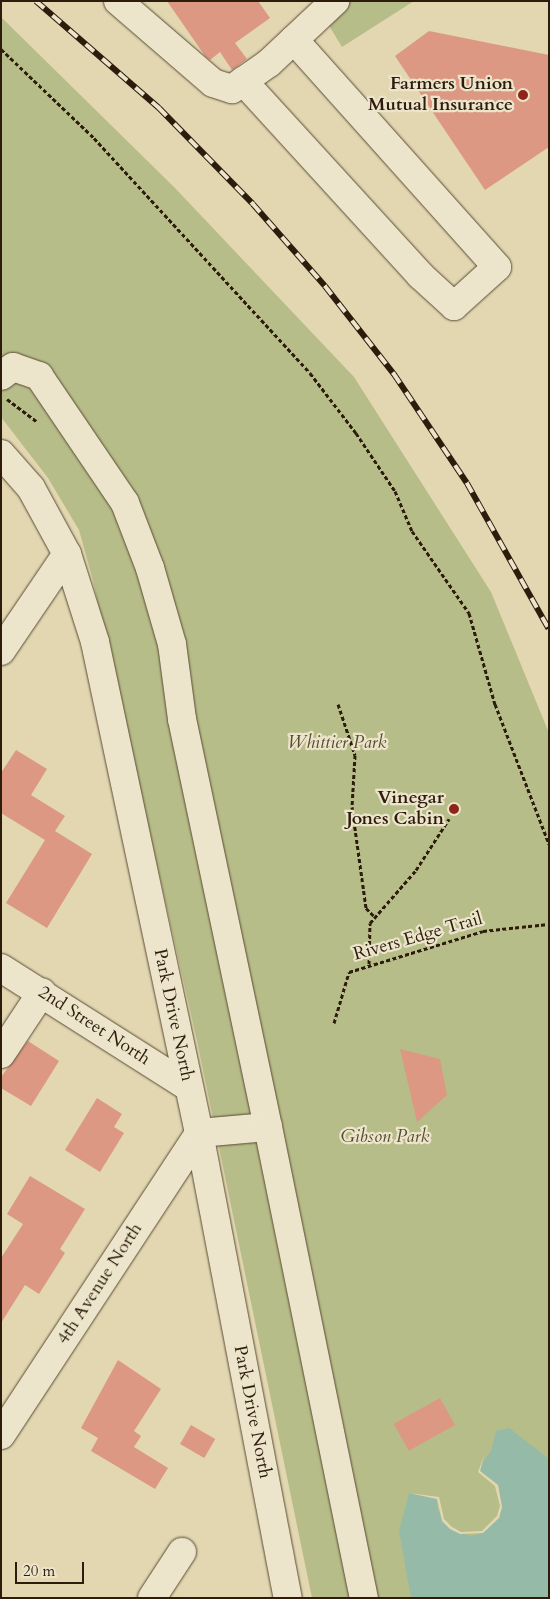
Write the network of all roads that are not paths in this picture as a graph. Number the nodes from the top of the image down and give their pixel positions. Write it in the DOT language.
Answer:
graph roads {
  1 [pos="118,1"];
  2 [pos="335,1"];
  3 [pos="294,40"];
  4 [pos="243,81"];
  5 [pos="1,376"];
  6 [pos="1,454"];
  7 [pos="66,554"];
  8 [pos="1,651"];
  9 [pos="1,968"];
  10 [pos="42,992"];
  11 [pos="1,1054"];
  12 [pos="187,1086"];
  13 [pos="268,1127"];
  14 [pos="199,1133"];
  15 [pos="1,1435"];
  16 [pos="182,1552"];
  17 [pos="152,1598"];
  18 [pos="288,1598"];
  19 [pos="364,1598"];
  1 -- 4 [label="street"];
  2 -- 3 [label="street"];
  3 -- 4 [label="street"];
  3 -- 4 [label="street"];
  5 -- 13 [label="street"];
  6 -- 7 [label="street, Park Drive North"];
  7 -- 8 [label="street"];
  7 -- 12 [label="street, Park Drive North"];
  9 -- 10 [label="street, 2nd Street North"];
  10 -- 11 [label="street"];
  10 -- 12 [label="street, 2nd Street North"];
  12 -- 14 [label="street, Park Drive North"];
  13 -- 14 [label="street"];
  13 -- 19 [label="street"];
  14 -- 15 [label="street, 4th Avenue North"];
  14 -- 18 [label="street, Park Drive North"];
  16 -- 17 [label="street"];
}
